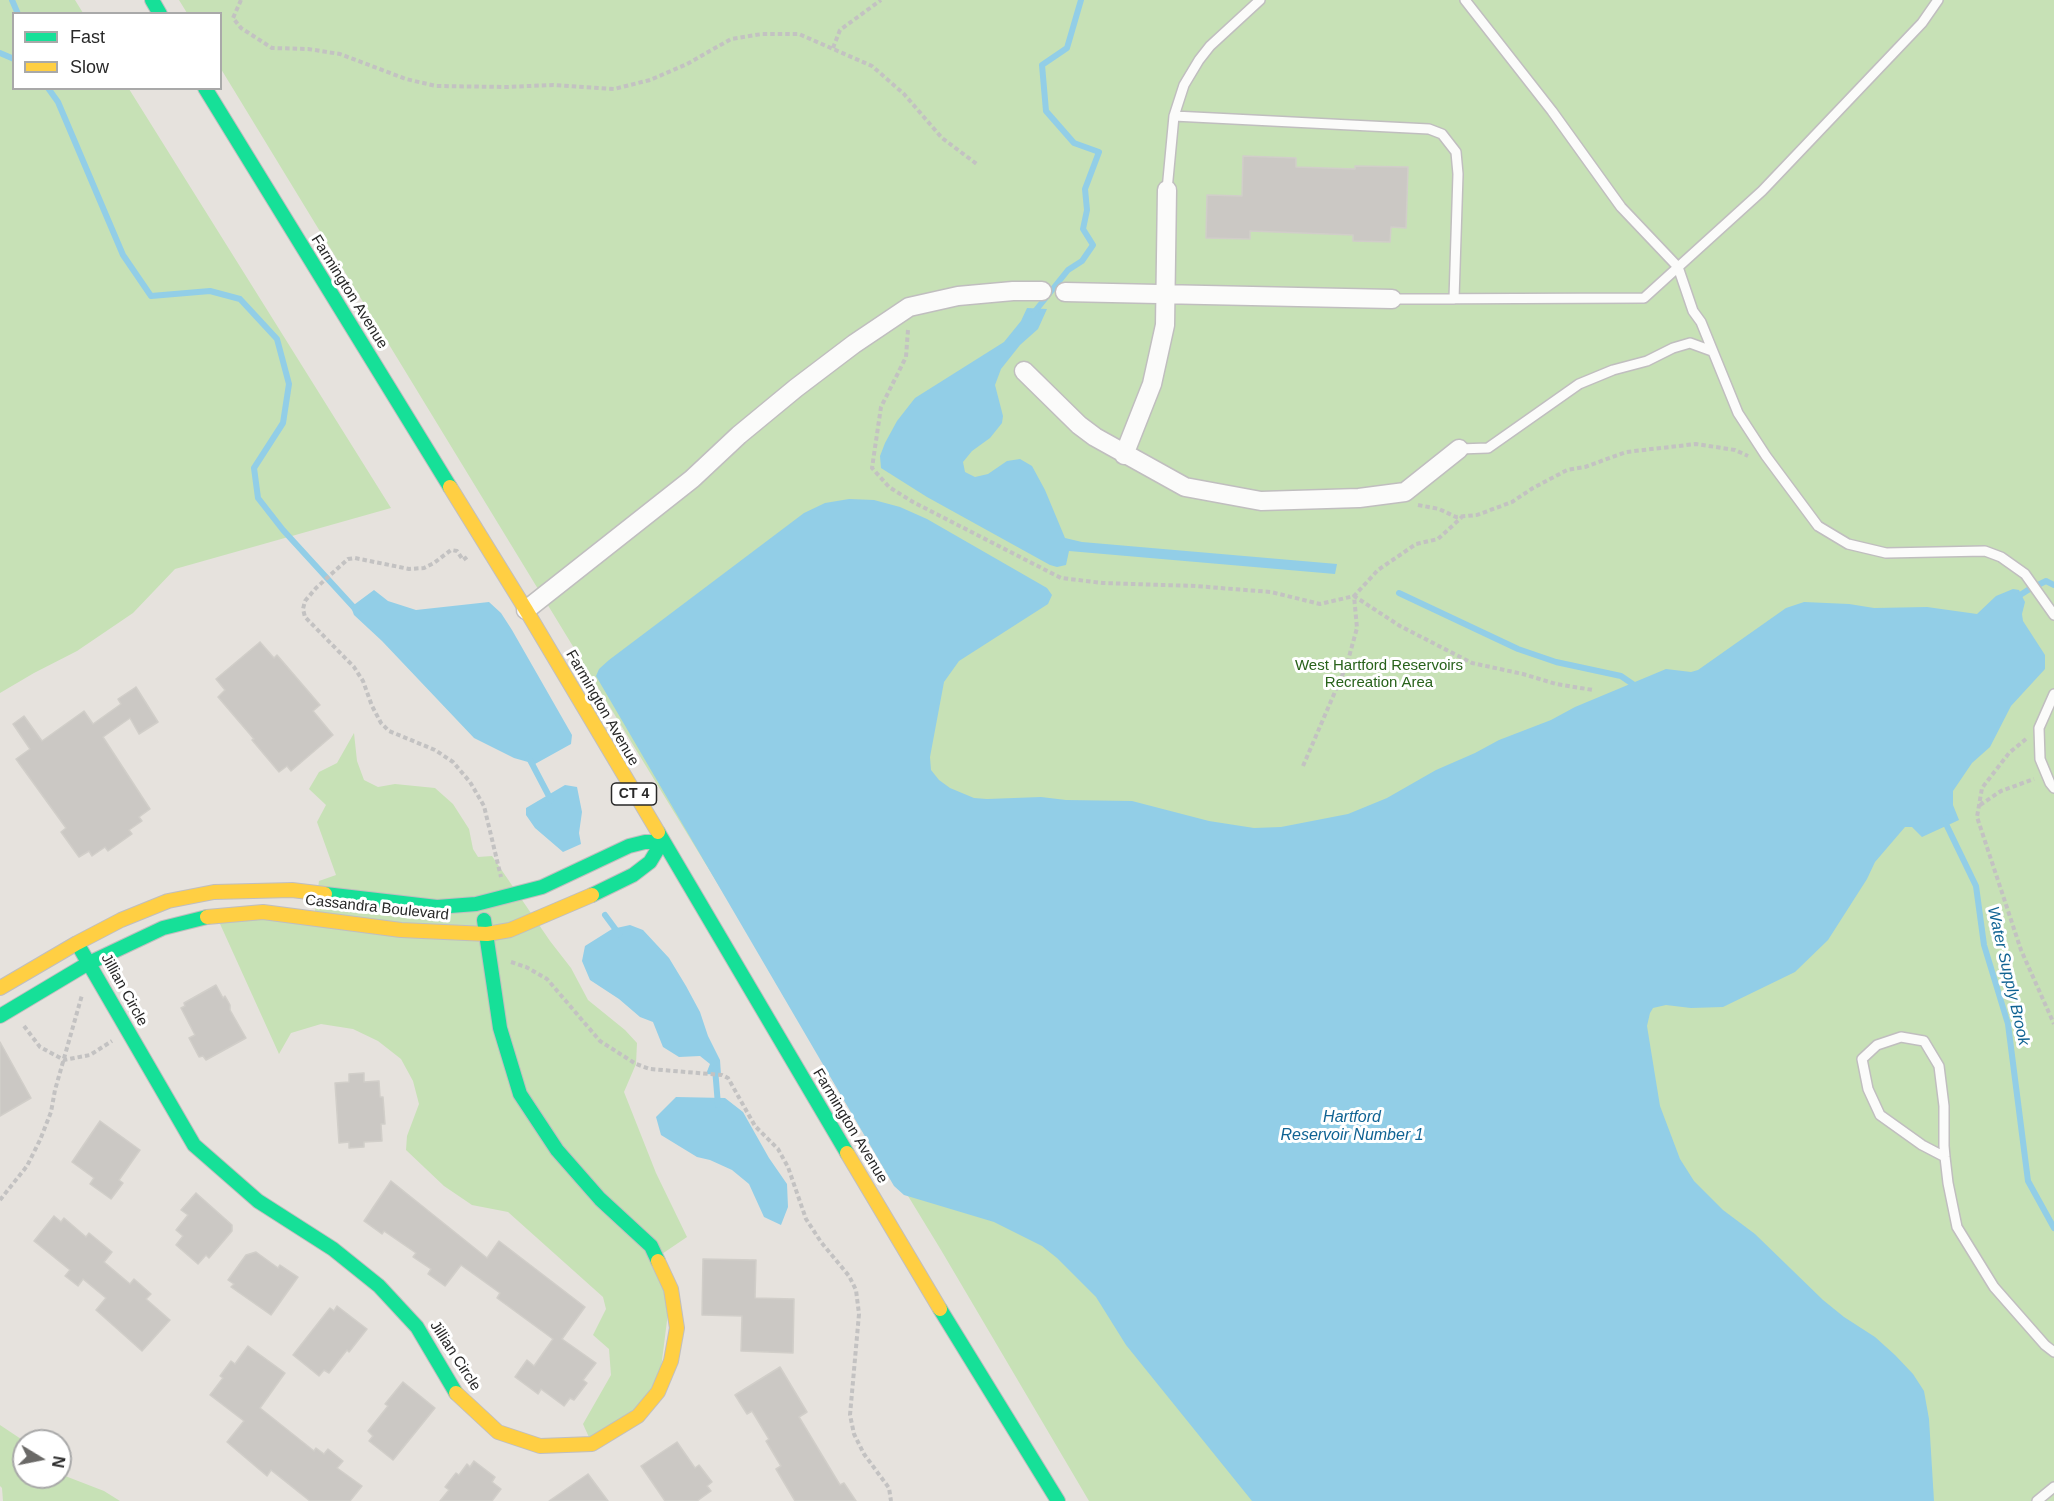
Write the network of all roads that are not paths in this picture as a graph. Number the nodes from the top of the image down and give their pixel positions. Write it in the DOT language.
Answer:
graph roads {
  1 [pos="1260,0"];
  2 [pos="1465,0"];
  3 [pos="1938,0"];
  4 [pos="207,90"];
  5 [pos="1174,116"];
  6 [pos="1167,190"];
  7 [pos="1678,267"];
  8 [pos="1042,291"];
  9 [pos="1065,292"];
  10 [pos="1164,293"];
  11 [pos="1392,299"];
  12 [pos="1454,299"];
  13 [pos="1712,351"];
  14 [pos="1024,371"];
  15 [pos="1459,449"];
  16 [pos="1124,455"];
  17 [pos="526,610"];
  18 [pos="2054,615"];
  19 [pos="2054,694"];
  20 [pos="2054,788"];
  21 [pos="662,842"];
  22 [pos="480,903"];
  23 [pos="487,934"];
  24 [pos="77,943"];
  25 [pos="90,962"];
  26 [pos="0,988"];
  27 [pos="6,1013"];
  28 [pos="1945,1157"];
  29 [pos="2054,1352"];
  30 [pos="2054,1487"];
  31 [pos="1058,1501"];
  32 [pos="2037,1501"];
  1 -- 5 [label="lane"];
  2 -- 7 [label="lane"];
  3 -- 7 [label="lane"];
  4 -- 17 [label="street, Farmington Avenue / CT 4"];
  5 -- 6 [label="lane"];
  5 -- 12 [label="lane"];
  6 -- 10 [label="street"];
  7 -- 12 [label="lane"];
  7 -- 13 [label="lane"];
  8 -- 9 [label="lane"];
  8 -- 17 [label="street"];
  9 -- 10 [label="street"];
  10 -- 11 [label="street"];
  10 -- 16 [label="street"];
  11 -- 12 [label="lane"];
  13 -- 15 [label="lane"];
  13 -- 18 [label="lane"];
  14 -- 16 [label="street"];
  15 -- 16 [label="street"];
  17 -- 21 [label="street, Farmington Avenue / CT 4"];
  19 -- 20 [label="lane"];
  21 -- 22 [label="street, Cassandra Boulevard"];
  21 -- 23 [label="street, Cassandra Boulevard"];
  21 -- 31 [label="street, Farmington Avenue / CT 4"];
  22 -- 23 [label="street, Jillian Circle"];
  22 -- 24 [label="street, Cassandra Boulevard"];
  23 -- 25 [label="street, Cassandra Boulevard"];
  23 -- 25 [label="street, Jillian Circle"];
  24 -- 25 [label="street, Jillian Circle"];
  24 -- 26 [label="street, Cassandra Boulevard"];
  25 -- 27 [label="street, Cassandra Boulevard"];
  28 -- 28 [label="lane"];
  28 -- 29 [label="lane"];
  30 -- 32 [label="lane"];
}
